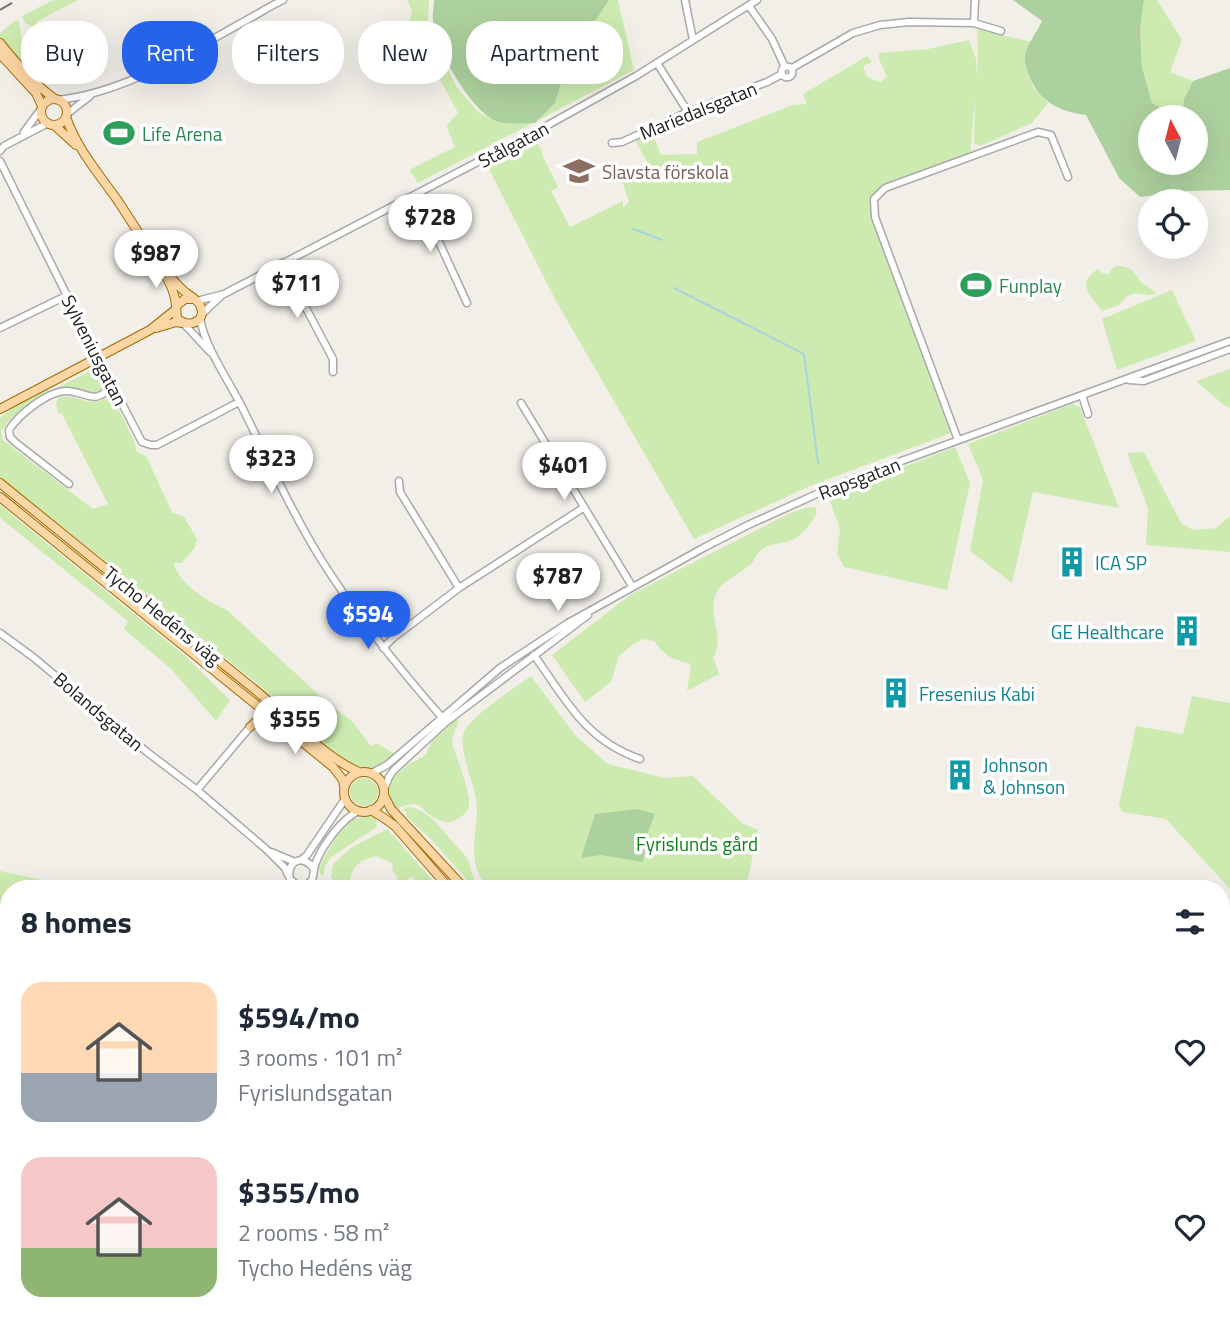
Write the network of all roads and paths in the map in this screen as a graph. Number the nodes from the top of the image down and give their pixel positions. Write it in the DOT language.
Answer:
graph roads {
  1 [pos="283,0"];
  2 [pos="685,0"];
  3 [pos="757,0"];
  4 [pos="975,0"];
  5 [pos="271,3"];
  6 [pos="749,6"];
  7 [pos="974,23"];
  8 [pos="1001,31"];
  9 [pos="694,40"];
  10 [pos="0,43"];
  11 [pos="0,54"];
  12 [pos="657,63"];
  13 [pos="786,70"];
  14 [pos="794,86"];
  15 [pos="95,94"];
  16 [pos="56,99"];
  17 [pos="42,108"];
  18 [pos="688,112"];
  19 [pos="66,116"];
  20 [pos="51,124"];
  21 [pos="21,137"];
  22 [pos="612,144"];
  23 [pos="0,150"];
  24 [pos="81,150"];
  25 [pos="0,161"];
  26 [pos="1068,177"];
  27 [pos="417,194"];
  28 [pos="282,263"];
  29 [pos="160,266"];
  30 [pos="223,293"];
  31 [pos="68,295"];
  32 [pos="195,300"];
  33 [pos="467,303"];
  34 [pos="176,308"];
  35 [pos="201,317"];
  36 [pos="183,323"];
  37 [pos="0,328"];
  38 [pos="150,330"];
  39 [pos="1230,341"];
  40 [pos="1230,349"];
  41 [pos="98,357"];
  42 [pos="216,359"];
  43 [pos="333,372"];
  44 [pos="1128,380"];
  45 [pos="113,384"];
  46 [pos="1082,395"];
  47 [pos="239,402"];
  48 [pos="521,403"];
  49 [pos="3,409"];
  50 [pos="1088,414"];
  51 [pos="958,440"];
  52 [pos="400,481"];
  53 [pos="0,483"];
  54 [pos="69,484"];
  55 [pos="0,498"];
  56 [pos="583,508"];
  57 [pos="632,586"];
  58 [pos="459,588"];
  59 [pos="602,604"];
  60 [pos="0,633"];
  61 [pos="383,648"];
  62 [pos="529,648"];
  63 [pos="535,656"];
  64 [pos="253,704"];
  65 [pos="444,719"];
  66 [pos="277,723"];
  67 [pos="250,727"];
  68 [pos="640,759"];
  69 [pos="359,772"];
  70 [pos="372,773"];
  71 [pos="344,786"];
  72 [pos="197,790"];
  73 [pos="384,792"];
  74 [pos="345,799"];
  75 [pos="371,810"];
  76 [pos="359,811"];
  77 [pos="266,849"];
  78 [pos="298,861"];
  79 [pos="314,869"];
  80 [pos="289,877"];
  81 [pos="289,880"];
  82 [pos="292,880"];
  83 [pos="313,880"];
  84 [pos="442,880"];
  85 [pos="457,880"];
  1 -- 5 [label="street"];
  2 -- 9 [label="street"];
  3 -- 6 [label="street, Stålgatan"];
  4 -- 7 [label="street"];
  5 -- 15 [label="street"];
  6 -- 9 [label="street, Stålgatan"];
  6 -- 13 [label="street"];
  7 -- 8 [label="street, Mariedalsgatan"];
  7 -- 13 [label="street, Mariedalsgatan"];
  9 -- 12 [label="street, Stålgatan"];
  10 -- 16 [label="main road"];
  11 -- 17 [label="main road"];
  12 -- 18 [label="street"];
  12 -- 27 [label="street, Stålgatan"];
  13 -- 14 [label="street"];
  13 -- 18 [label="street, Mariedalsgatan"];
  15 -- 16 [label="street"];
  15 -- 19 [label="street"];
  16 -- 17 [label="main road"];
  16 -- 19 [label="main road"];
  17 -- 20 [label="main road"];
  17 -- 21 [label="street"];
  18 -- 22 [label="street, Mariedalsgatan"];
  19 -- 20 [label="main road"];
  19 -- 24 [label="main road"];
  20 -- 21 [label="street"];
  20 -- 24 [label="main road"];
  21 -- 23 [label="street"];
  24 -- 29 [label="main road"];
  25 -- 31 [label="street, Sylveniusgatan"];
  26 -- 51 [label="street"];
  27 -- 28 [label="street, Stålgatan"];
  27 -- 33 [label="street"];
  28 -- 30 [label="street, Stålgatan"];
  28 -- 43 [label="street"];
  29 -- 32 [label="main road"];
  29 -- 34 [label="main road"];
  30 -- 32 [label="street, Stålgatan"];
  30 -- 35 [label="street, Stålgatan"];
  31 -- 37 [label="street"];
  31 -- 41 [label="street, Sylveniusgatan"];
  32 -- 34 [label="main road"];
  32 -- 35 [label="main road"];
  34 -- 36 [label="main road"];
  34 -- 38 [label="main road"];
  35 -- 36 [label="main road"];
  35 -- 42 [label="street"];
  36 -- 38 [label="main road"];
  36 -- 42 [label="street"];
  38 -- 41 [label="main road"];
  39 -- 44 [label="street, Rapsgatan"];
  40 -- 44 [label="street, Rapsgatan"];
  41 -- 45 [label="street, Sylveniusgatan"];
  41 -- 49 [label="main road"];
  42 -- 47 [label="street"];
  44 -- 46 [label="street, Rapsgatan"];
  45 -- 47 [label="street, Sylveniusgatan"];
  45 -- 54 [label="street"];
  46 -- 50 [label="street"];
  46 -- 51 [label="street, Rapsgatan"];
  47 -- 61 [label="street"];
  48 -- 56 [label="street"];
  51 -- 57 [label="street, Rapsgatan"];
  52 -- 58 [label="street"];
  53 -- 69 [label="main road, Tycho Hedéns väg"];
  55 -- 64 [label="main road, Tycho Hedéns väg"];
  56 -- 57 [label="street"];
  56 -- 58 [label="street"];
  57 -- 59 [label="street, Rapsgatan"];
  58 -- 61 [label="street"];
  59 -- 62 [label="street, Rapsgatan"];
  59 -- 63 [label="street, Rapsgatan"];
  60 -- 72 [label="street, Bolandsgatan"];
  61 -- 65 [label="street"];
  62 -- 63 [label="street"];
  62 -- 65 [label="street, Rapsgatan"];
  63 -- 65 [label="street, Rapsgatan"];
  63 -- 68 [label="street"];
  64 -- 66 [label="main road, Tycho Hedéns väg"];
  64 -- 67 [label="main road"];
  65 -- 70 [label="street, Rapsgatan"];
  65 -- 73 [label="street, Rapsgatan"];
  66 -- 67 [label="main road"];
  66 -- 71 [label="main road, Tycho Hedéns väg"];
  67 -- 72 [label="street"];
  69 -- 70 [label="main road"];
  69 -- 71 [label="main road"];
  70 -- 73 [label="main road"];
  71 -- 74 [label="main road"];
  72 -- 77 [label="street, Bolandsgatan"];
  73 -- 75 [label="main road"];
  73 -- 85 [label="main road"];
  74 -- 76 [label="main road"];
  74 -- 78 [label="street"];
  75 -- 76 [label="main road"];
  75 -- 84 [label="main road"];
  76 -- 79 [label="street"];
  77 -- 78 [label="street, Bolandsgatan"];
  77 -- 80 [label="street, Bolandsgatan"];
  78 -- 79 [label="street"];
  78 -- 80 [label="street"];
  79 -- 83 [label="street"];
  80 -- 81 [label="street"];
  80 -- 82 [label="street"];
}
